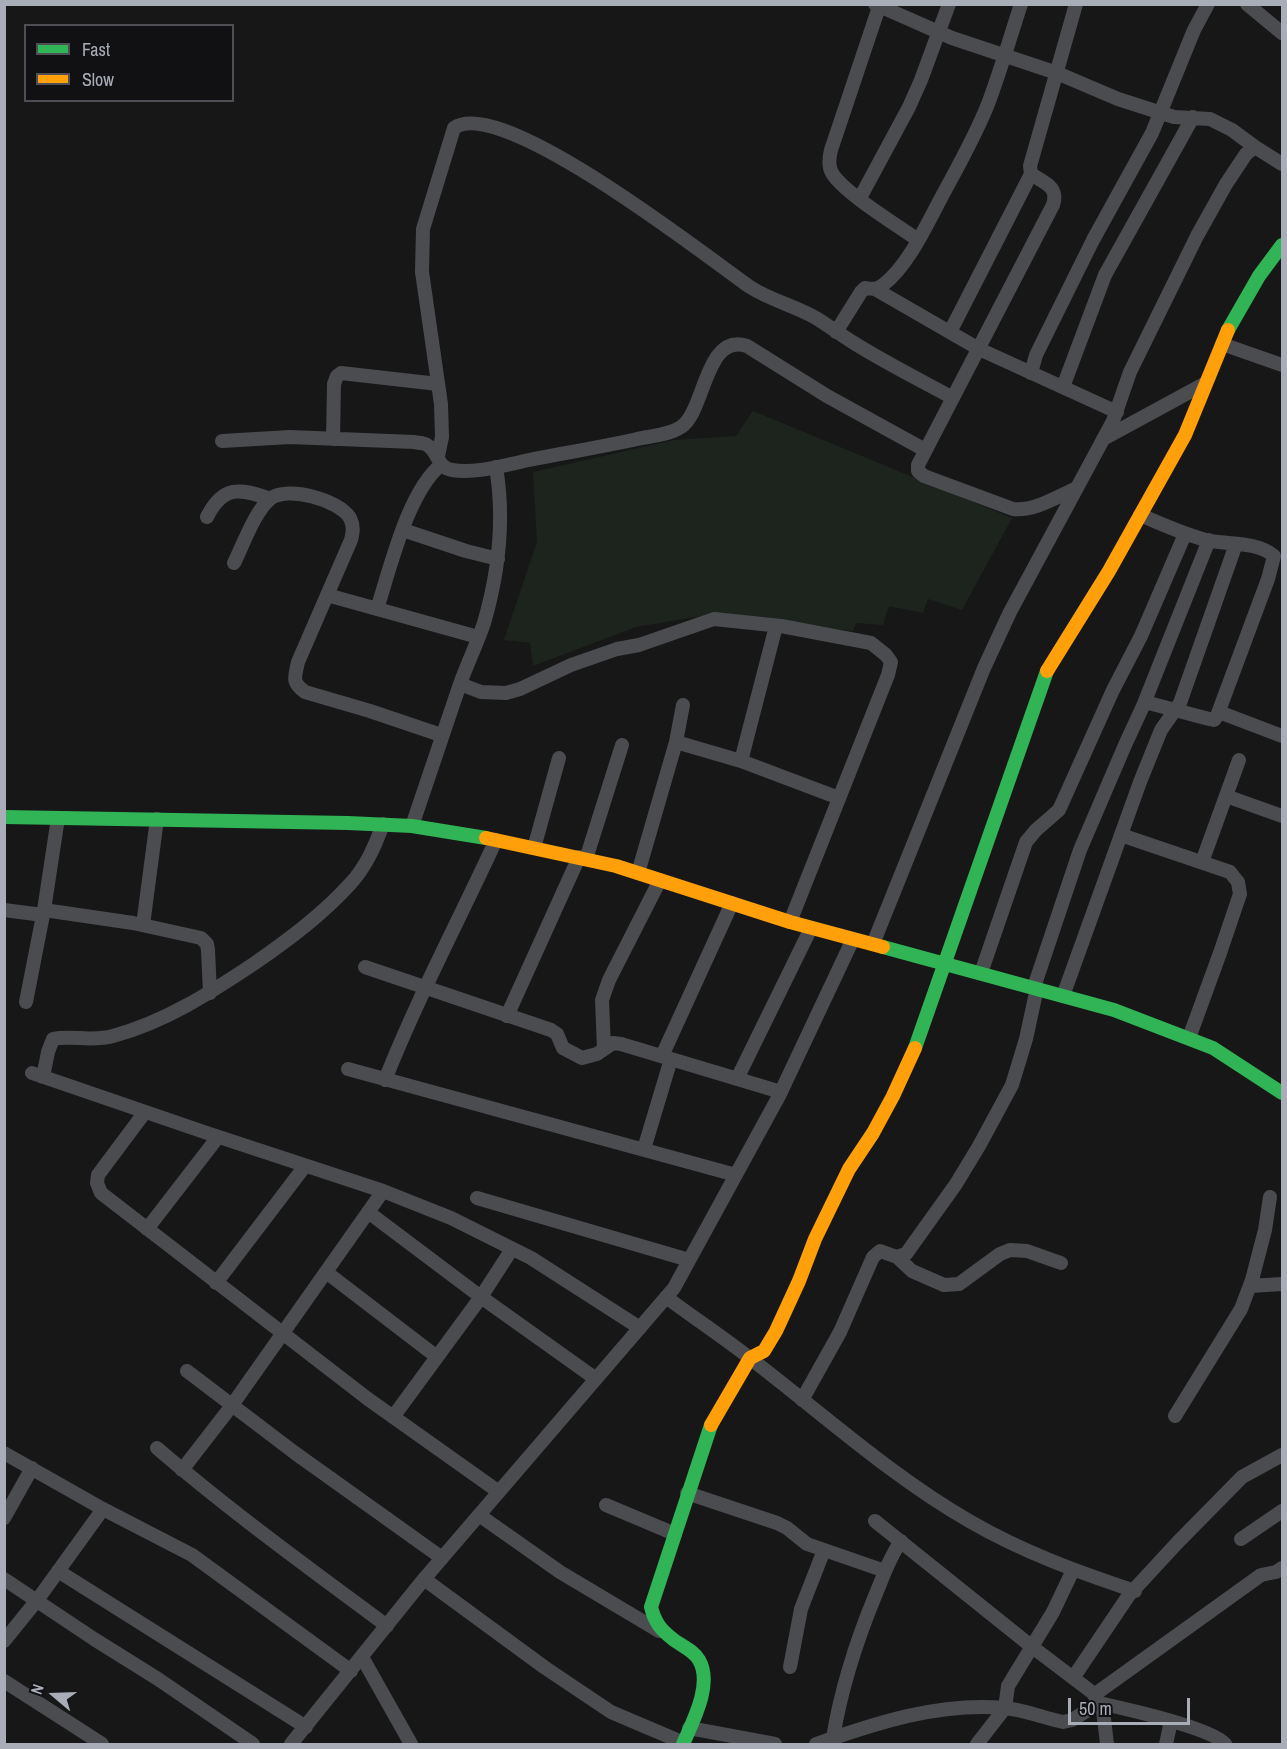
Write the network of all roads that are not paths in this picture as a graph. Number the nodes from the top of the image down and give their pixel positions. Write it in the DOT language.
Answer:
graph roads {
  1 [pos="949,4"];
  2 [pos="1021,4"];
  3 [pos="1077,4"];
  4 [pos="1208,4"];
  5 [pos="1247,4"];
  6 [pos="878,5"];
  7 [pos="939,32"];
  8 [pos="1282,33"];
  9 [pos="1004,57"];
  10 [pos="1057,73"];
  11 [pos="1162,113"];
  12 [pos="1193,117"];
  13 [pos="1255,147"];
  14 [pos="1282,164"];
  15 [pos="1031,174"];
  16 [pos="860,198"];
  17 [pos="918,240"];
  18 [pos="1282,245"];
  19 [pos="875,289"];
  20 [pos="836,332"];
  21 [pos="950,332"];
  22 [pos="1222,344"];
  23 [pos="979,349"];
  24 [pos="1282,365"];
  25 [pos="1031,372"];
  26 [pos="1206,383"];
  27 [pos="438,384"];
  28 [pos="1063,387"];
  29 [pos="953,398"];
  30 [pos="1117,412"];
  31 [pos="333,439"];
  32 [pos="1103,439"];
  33 [pos="222,441"];
  34 [pos="925,450"];
  35 [pos="439,460"];
  36 [pos="496,466"];
  37 [pos="1077,488"];
  38 [pos="270,499"];
  39 [pos="1140,515"];
  40 [pos="207,517"];
  41 [pos="403,530"];
  42 [pos="1185,534"];
  43 [pos="1209,540"];
  44 [pos="1236,544"];
  45 [pos="1278,552"];
  46 [pos="498,559"];
  47 [pos="234,563"];
  48 [pos="327,595"];
  49 [pos="377,609"];
  50 [pos="776,626"];
  51 [pos="478,637"];
  52 [pos="460,684"];
  53 [pos="1145,702"];
  54 [pos="683,705"];
  55 [pos="1175,710"];
  56 [pos="1219,712"];
  57 [pos="441,735"];
  58 [pos="1282,736"];
  59 [pos="676,742"];
  60 [pos="622,745"];
  61 [pos="559,758"];
  62 [pos="1239,760"];
  63 [pos="741,761"];
  64 [pos="1226,796"];
  65 [pos="839,798"];
  66 [pos="1282,816"];
  67 [pos="4,817"];
  68 [pos="58,818"];
  69 [pos="157,819"];
  70 [pos="383,824"];
  71 [pos="412,826"];
  72 [pos="1120,836"];
  73 [pos="496,840"];
  74 [pos="534,848"];
  75 [pos="582,858"];
  76 [pos="1202,862"];
  77 [pos="638,873"];
  78 [pos="660,879"];
  79 [pos="732,903"];
  80 [pos="4,910"];
  81 [pos="43,913"];
  82 [pos="790,922"];
  83 [pos="143,925"];
  84 [pos="811,928"];
  85 [pos="853,939"];
  86 [pos="873,944"];
  87 [pos="944,963"];
  88 [pos="365,967"];
  89 [pos="981,973"];
  90 [pos="424,988"];
  91 [pos="1036,988"];
  92 [pos="210,993"];
  93 [pos="1063,996"];
  94 [pos="26,1002"];
  95 [pos="507,1016"];
  96 [pos="1189,1038"];
  97 [pos="604,1049"];
  98 [pos="667,1058"];
  99 [pos="348,1070"];
  100 [pos="737,1079"];
  101 [pos="385,1080"];
  102 [pos="781,1092"];
  103 [pos="1282,1093"];
  104 [pos="145,1112"];
  105 [pos="219,1137"];
  106 [pos="644,1149"];
  107 [pos="305,1166"];
  108 [pos="736,1175"];
  109 [pos="383,1191"];
  110 [pos="1270,1197"];
  111 [pos="477,1198"];
  112 [pos="368,1212"];
  113 [pos="147,1229"];
  114 [pos="512,1249"];
  115 [pos="897,1257"];
  116 [pos="689,1260"];
  117 [pos="1061,1263"];
  118 [pos="326,1272"];
  119 [pos="216,1283"];
  120 [pos="1282,1284"];
  121 [pos="1250,1286"];
  122 [pos="481,1297"];
  123 [pos="666,1297"];
  124 [pos="640,1328"];
  125 [pos="283,1334"];
  126 [pos="437,1357"];
  127 [pos="750,1358"];
  128 [pos="187,1371"];
  129 [pos="596,1379"];
  130 [pos="802,1400"];
  131 [pos="232,1405"];
  132 [pos="1175,1416"];
  133 [pos="393,1417"];
  134 [pos="156,1448"];
  135 [pos="4,1453"];
  136 [pos="1282,1455"];
  137 [pos="32,1468"];
  138 [pos="182,1470"];
  139 [pos="499,1492"];
  140 [pos="687,1493"];
  141 [pos="606,1505"];
  142 [pos="103,1509"];
  143 [pos="1282,1511"];
  144 [pos="480,1515"];
  145 [pos="4,1518"];
  146 [pos="875,1521"];
  147 [pos="675,1534"];
  148 [pos="1240,1539"];
  149 [pos="901,1541"];
  150 [pos="824,1550"];
  151 [pos="442,1558"];
  152 [pos="1282,1568"];
  153 [pos="1073,1570"];
  154 [pos="58,1571"];
  155 [pos="885,1571"];
  156 [pos="4,1579"];
  157 [pos="424,1579"];
  158 [pos="1135,1590"];
  159 [pos="38,1599"];
  160 [pos="387,1626"];
  161 [pos="659,1630"];
  162 [pos="4,1641"];
  163 [pos="1031,1646"];
  164 [pos="362,1657"];
  165 [pos="790,1667"];
  166 [pos="351,1671"];
  167 [pos="1073,1678"];
  168 [pos="4,1681"];
  169 [pos="1096,1699"];
  170 [pos="1005,1708"];
  171 [pos="1171,1721"];
  172 [pos="690,1728"];
  173 [pos="305,1735"];
  174 [pos="833,1738"];
  175 [pos="755,1743"];
  176 [pos="102,1744"];
  177 [pos="253,1744"];
  178 [pos="291,1744"];
  179 [pos="413,1744"];
  180 [pos="683,1744"];
  181 [pos="775,1744"];
  182 [pos="816,1744"];
  183 [pos="977,1744"];
  184 [pos="1107,1744"];
  185 [pos="1166,1744"];
  186 [pos="1225,1744"];
  1 -- 7 [label="street"];
  2 -- 9 [label="street"];
  3 -- 10 [label="street"];
  4 -- 11 [label="street"];
  5 -- 8 [label="street"];
  6 -- 7 [label="street"];
  6 -- 16 [label="street"];
  7 -- 9 [label="street"];
  7 -- 16 [label="street"];
  9 -- 10 [label="street"];
  9 -- 17 [label="street"];
  10 -- 11 [label="street"];
  10 -- 15 [label="street"];
  11 -- 12 [label="street"];
  11 -- 25 [label="street"];
  12 -- 13 [label="street"];
  12 -- 28 [label="street"];
  13 -- 14 [label="street"];
  13 -- 30 [label="street"];
  15 -- 21 [label="street"];
  15 -- 23 [label="street"];
  16 -- 17 [label="street"];
  17 -- 19 [label="street"];
  18 -- 22 [label="street"];
  19 -- 20 [label="street"];
  19 -- 21 [label="street"];
  20 -- 27 [label="street"];
  20 -- 29 [label="street"];
  21 -- 23 [label="street"];
  22 -- 24 [label="street"];
  22 -- 26 [label="street"];
  23 -- 25 [label="street"];
  23 -- 29 [label="street"];
  25 -- 28 [label="street"];
  26 -- 32 [label="street"];
  26 -- 39 [label="street"];
  27 -- 31 [label="street"];
  27 -- 35 [label="street"];
  28 -- 30 [label="street"];
  29 -- 34 [label="street"];
  30 -- 32 [label="street"];
  31 -- 33 [label="street"];
  31 -- 35 [label="street"];
  32 -- 37 [label="street"];
  34 -- 36 [label="street"];
  34 -- 37 [label="street"];
  35 -- 36 [label="street"];
  35 -- 41 [label="street"];
  36 -- 46 [label="street"];
  37 -- 86 [label="street"];
  38 -- 40 [label="street"];
  38 -- 47 [label="street"];
  38 -- 48 [label="street"];
  39 -- 42 [label="street"];
  39 -- 87 [label="street"];
  41 -- 46 [label="street"];
  41 -- 49 [label="street"];
  42 -- 43 [label="street"];
  42 -- 89 [label="street"];
  43 -- 44 [label="street"];
  43 -- 53 [label="street"];
  44 -- 45 [label="street"];
  44 -- 55 [label="street"];
  45 -- 56 [label="street"];
  46 -- 51 [label="street"];
  48 -- 49 [label="street"];
  48 -- 57 [label="street"];
  49 -- 51 [label="street"];
  50 -- 52 [label="street"];
  50 -- 63 [label="street"];
  50 -- 65 [label="street"];
  51 -- 52 [label="street"];
  52 -- 57 [label="street"];
  53 -- 55 [label="street"];
  53 -- 91 [label="street"];
  54 -- 59 [label="street"];
  55 -- 56 [label="street"];
  55 -- 72 [label="street"];
  56 -- 58 [label="street"];
  57 -- 71 [label="street"];
  59 -- 63 [label="street"];
  59 -- 77 [label="street"];
  60 -- 75 [label="street"];
  61 -- 74 [label="street"];
  62 -- 64 [label="street"];
  63 -- 65 [label="street"];
  64 -- 66 [label="street"];
  64 -- 76 [label="street"];
  65 -- 82 [label="street"];
  67 -- 68 [label="street"];
  68 -- 69 [label="street"];
  68 -- 81 [label="street"];
  69 -- 70 [label="street"];
  69 -- 83 [label="street"];
  70 -- 71 [label="street"];
  70 -- 92 [label="street"];
  71 -- 73 [label="street"];
  72 -- 76 [label="street"];
  72 -- 93 [label="street"];
  73 -- 74 [label="street"];
  73 -- 90 [label="street"];
  74 -- 75 [label="street"];
  75 -- 77 [label="street"];
  75 -- 95 [label="street"];
  76 -- 96 [label="street"];
  77 -- 78 [label="street"];
  78 -- 79 [label="street"];
  78 -- 97 [label="street"];
  79 -- 82 [label="street"];
  79 -- 98 [label="street"];
  80 -- 81 [label="street"];
  81 -- 83 [label="street"];
  81 -- 94 [label="street"];
  82 -- 84 [label="street"];
  83 -- 92 [label="street"];
  84 -- 85 [label="street"];
  84 -- 100 [label="street"];
  85 -- 86 [label="street"];
  85 -- 102 [label="street"];
  86 -- 87 [label="street"];
  87 -- 89 [label="street"];
  87 -- 127 [label="street"];
  88 -- 90 [label="street"];
  89 -- 91 [label="street"];
  90 -- 95 [label="street"];
  90 -- 101 [label="street"];
  91 -- 93 [label="street"];
  91 -- 115 [label="street"];
  92 -- 104 [label="street"];
  93 -- 96 [label="street"];
  95 -- 97 [label="street"];
  96 -- 103 [label="street"];
  97 -- 98 [label="street"];
  98 -- 100 [label="street"];
  98 -- 106 [label="street"];
  99 -- 101 [label="street"];
  100 -- 102 [label="street"];
  101 -- 106 [label="street"];
  102 -- 108 [label="street"];
  104 -- 105 [label="street"];
  104 -- 113 [label="street"];
  105 -- 107 [label="street"];
  105 -- 113 [label="street"];
  106 -- 108 [label="street"];
  107 -- 109 [label="street"];
  107 -- 119 [label="street"];
  108 -- 116 [label="street"];
  109 -- 112 [label="street"];
  109 -- 114 [label="street"];
  110 -- 121 [label="street"];
  111 -- 116 [label="street"];
  112 -- 118 [label="street"];
  112 -- 122 [label="street"];
  113 -- 119 [label="street"];
  114 -- 122 [label="street"];
  114 -- 124 [label="street"];
  115 -- 117 [label="street"];
  115 -- 130 [label="street"];
  116 -- 123 [label="street"];
  118 -- 125 [label="street"];
  118 -- 126 [label="street"];
  119 -- 125 [label="street"];
  120 -- 121 [label="street"];
  121 -- 132 [label="street"];
  122 -- 126 [label="street"];
  122 -- 129 [label="street"];
  123 -- 124 [label="street"];
  123 -- 127 [label="street"];
  124 -- 129 [label="street"];
  125 -- 131 [label="street"];
  125 -- 133 [label="street"];
  126 -- 133 [label="street"];
  127 -- 130 [label="street"];
  127 -- 140 [label="street"];
  128 -- 131 [label="street"];
  129 -- 139 [label="street"];
  130 -- 153 [label="street"];
  131 -- 138 [label="street"];
  131 -- 151 [label="street"];
  133 -- 139 [label="street"];
  134 -- 138 [label="street"];
  135 -- 137 [label="street"];
  136 -- 158 [label="street"];
  137 -- 142 [label="street"];
  137 -- 145 [label="street"];
  138 -- 160 [label="street"];
  139 -- 144 [label="street"];
  140 -- 147 [label="street"];
  140 -- 150 [label="street"];
  141 -- 147 [label="street"];
  142 -- 154 [label="street"];
  142 -- 166 [label="street"];
  143 -- 148 [label="street"];
  144 -- 151 [label="street"];
  144 -- 161 [label="street"];
  146 -- 149 [label="street"];
  147 -- 161 [label="street"];
  149 -- 155 [label="street"];
  149 -- 163 [label="street"];
  150 -- 155 [label="street"];
  150 -- 165 [label="street"];
  151 -- 157 [label="street"];
  152 -- 169 [label="street"];
  153 -- 158 [label="street"];
  153 -- 163 [label="street"];
  154 -- 159 [label="street"];
  154 -- 173 [label="street"];
  155 -- 174 [label="street"];
  156 -- 159 [label="street"];
  157 -- 160 [label="street"];
  157 -- 180 [label="street"];
  158 -- 167 [label="street"];
  159 -- 162 [label="street"];
  159 -- 177 [label="street"];
  160 -- 164 [label="street"];
  161 -- 172 [label="street"];
  163 -- 167 [label="street"];
  163 -- 170 [label="street"];
  164 -- 166 [label="street"];
  164 -- 179 [label="street"];
  166 -- 173 [label="street"];
  167 -- 169 [label="street"];
  168 -- 176 [label="street"];
  169 -- 170 [label="street"];
  169 -- 171 [label="street"];
  169 -- 184 [label="street"];
  170 -- 174 [label="street"];
  170 -- 183 [label="street"];
  171 -- 185 [label="street"];
  171 -- 186 [label="street"];
  172 -- 175 [label="street"];
  172 -- 180 [label="street"];
  173 -- 178 [label="street"];
  174 -- 182 [label="street"];
  175 -- 181 [label="street"];
}
